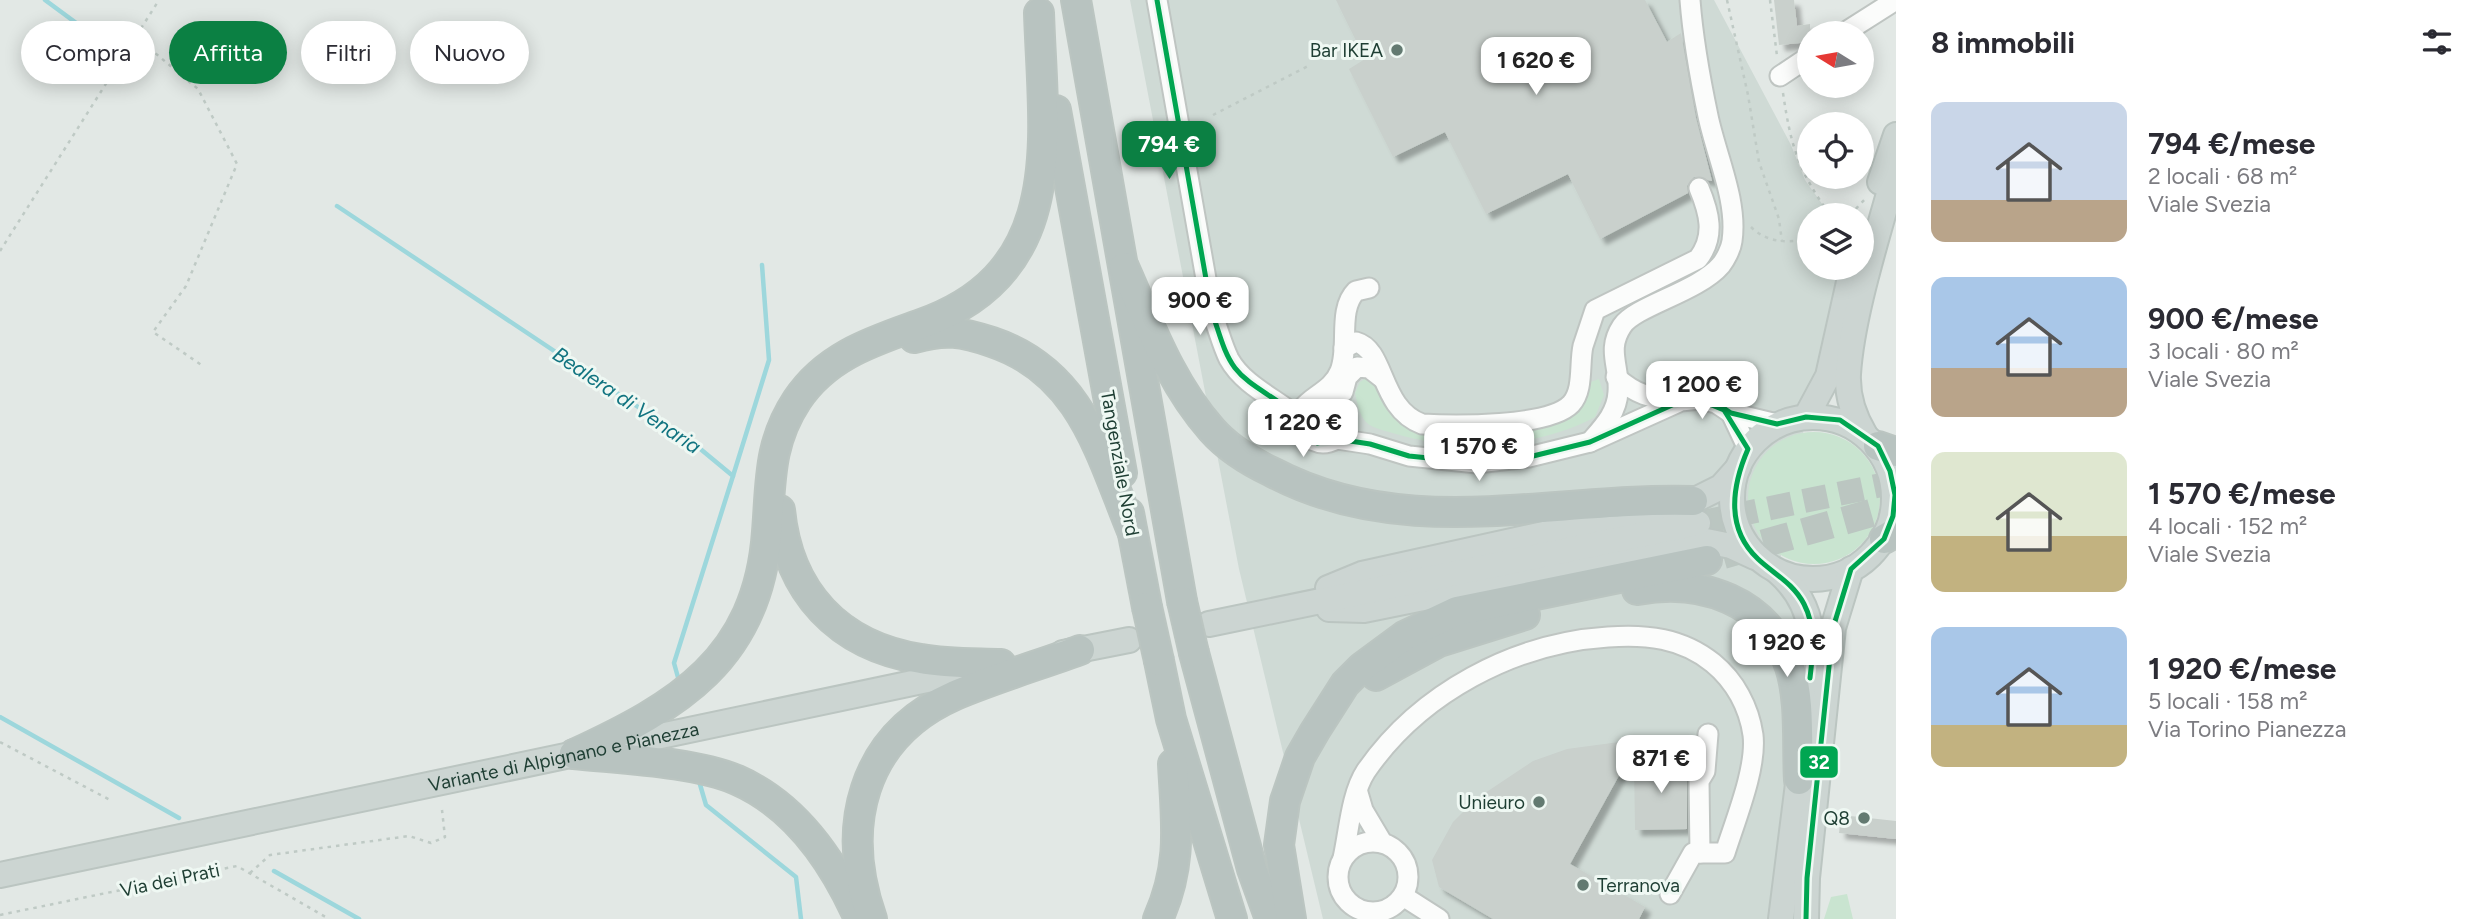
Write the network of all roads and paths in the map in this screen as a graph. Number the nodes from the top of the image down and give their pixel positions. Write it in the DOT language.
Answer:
graph roads {
  1 [pos="159,0"];
  2 [pos="1076,0"];
  3 [pos="1157,0"];
  4 [pos="1690,0"];
  5 [pos="1727,0"];
  6 [pos="1770,0"];
  7 [pos="1896,0"];
  8 [pos="1038,6"];
  9 [pos="146,21"];
  10 [pos="1863,21"];
  11 [pos="155,53"];
  12 [pos="1310,65"];
  13 [pos="1797,65"];
  14 [pos="1780,76"];
  15 [pos="106,84"];
  16 [pos="1213,115"];
  17 [pos="1896,135"];
  18 [pos="1896,168"];
  19 [pos="1699,188"];
  20 [pos="1821,203"];
  21 [pos="1874,203"];
  22 [pos="1731,211"];
  23 [pos="1797,240"];
  24 [pos="1782,242"];
  25 [pos="0,251"];
  26 [pos="1124,267"];
  27 [pos="1851,280"];
  28 [pos="1369,288"];
  29 [pos="1344,348"];
  30 [pos="204,366"];
  31 [pos="1616,377"];
  32 [pos="1382,378"];
  33 [pos="1278,399"];
  34 [pos="1313,399"];
  35 [pos="1681,401"];
  36 [pos="1344,411"];
  37 [pos="1731,413"];
  38 [pos="1806,417"];
  39 [pos="1300,419"];
  40 [pos="1777,424"];
  41 [pos="1337,439"];
  42 [pos="1590,442"];
  43 [pos="1370,444"];
  44 [pos="1880,445"];
  45 [pos="1744,458"];
  46 [pos="1696,512"];
  47 [pos="1132,531"];
  48 [pos="1890,535"];
  49 [pos="1755,557"];
  50 [pos="1707,560"];
  51 [pos="1851,569"];
  52 [pos="1778,572"];
  53 [pos="1279,609"];
  54 [pos="1209,624"];
  55 [pos="1129,640"];
  56 [pos="1080,650"];
  57 [pos="1001,664"];
  58 [pos="1334,705"];
  59 [pos="1171,719"];
  60 [pos="1708,734"];
  61 [pos="0,741"];
  62 [pos="574,754"];
  63 [pos="1799,780"];
  64 [pos="1357,792"];
  65 [pos="112,801"];
  66 [pos="442,810"];
  67 [pos="1382,842"];
  68 [pos="1700,853"];
  69 [pos="1343,858"];
  70 [pos="250,873"];
  71 [pos="0,875"];
  72 [pos="1670,894"];
  73 [pos="1403,896"];
  74 [pos="0,915"];
  75 [pos="1361,915"];
  76 [pos="329,919"];
  77 [pos="859,919"];
  78 [pos="872,919"];
  79 [pos="1158,919"];
  80 [pos="1232,919"];
  81 [pos="1270,919"];
  82 [pos="1291,919"];
  83 [pos="1439,919"];
  84 [pos="1781,919"];
  85 [pos="1805,919"];
  1 -- 9 [label="path"];
  2 -- 26 [label="highway, Tangenziale Nord"];
  3 -- 33 [label="street"];
  4 -- 22 [label="street"];
  5 -- 24 [label="path"];
  6 -- 14 [label="path"];
  7 -- 10 [label="street"];
  8 -- 47 [label="highway, Tangenziale Nord"];
  8 -- 62 [label="highway"];
  11 -- 30 [label="path"];
  12 -- 16 [label="path"];
  13 -- 14 [label="street"];
  14 -- 20 [label="path"];
  15 -- 25 [label="path"];
  17 -- 21 [label="main road"];
  18 -- 44 [label="main road"];
  19 -- 32 [label="street"];
  22 -- 24 [label="path"];
  22 -- 31 [label="street"];
  23 -- 24 [label="path"];
  26 -- 46 [label="highway"];
  26 -- 81 [label="highway, Tangenziale Nord, bridge"];
  27 -- 38 [label="main road"];
  28 -- 29 [label="street"];
  29 -- 32 [label="street"];
  29 -- 34 [label="street"];
  31 -- 35 [label="street"];
  31 -- 42 [label="street"];
  32 -- 36 [label="street"];
  33 -- 34 [label="street"];
  33 -- 39 [label="street"];
  34 -- 36 [label="street"];
  34 -- 39 [label="street"];
  35 -- 37 [label="street"];
  35 -- 42 [label="street"];
  36 -- 41 [label="street"];
  36 -- 43 [label="street"];
  37 -- 40 [label="street"];
  37 -- 45 [label="street"];
  38 -- 40 [label="main road"];
  38 -- 44 [label="main road"];
  39 -- 41 [label="street"];
  40 -- 45 [label="main road"];
  41 -- 43 [label="street"];
  42 -- 43 [label="street"];
  44 -- 48 [label="main road"];
  45 -- 46 [label="main road"];
  45 -- 49 [label="main road"];
  46 -- 53 [label="main road"];
  47 -- 57 [label="highway"];
  47 -- 59 [label="highway, Tangenziale Nord, bridge"];
  48 -- 51 [label="main road"];
  49 -- 52 [label="main road"];
  49 -- 53 [label="main road"];
  50 -- 58 [label="highway"];
  51 -- 52 [label="main road"];
  51 -- 85 [label="main road"];
  52 -- 63 [label="main road"];
  53 -- 54 [label="main road"];
  55 -- 56 [label="main road, Variante di Alpignano e Pianezza"];
  56 -- 57 [label="main road, Variante di Alpignano e Pianezza"];
  56 -- 78 [label="highway"];
  57 -- 62 [label="main road, Variante di Alpignano e Pianezza"];
  58 -- 63 [label="highway"];
  58 -- 82 [label="highway"];
  59 -- 79 [label="highway"];
  59 -- 80 [label="highway, Tangenziale Nord"];
  60 -- 68 [label="street"];
  61 -- 65 [label="path"];
  62 -- 71 [label="main road, Variante di Alpignano e Pianezza"];
  62 -- 77 [label="highway"];
  63 -- 84 [label="main road"];
  64 -- 67 [label="street"];
  64 -- 68 [label="street"];
  64 -- 69 [label="street"];
  66 -- 70 [label="path"];
  67 -- 69 [label="street"];
  67 -- 73 [label="street"];
  68 -- 72 [label="street"];
  69 -- 75 [label="street"];
  70 -- 74 [label="path, Via dei Prati"];
  70 -- 76 [label="path, Via dei Prati"];
  73 -- 75 [label="street"];
  73 -- 83 [label="street"];
}
